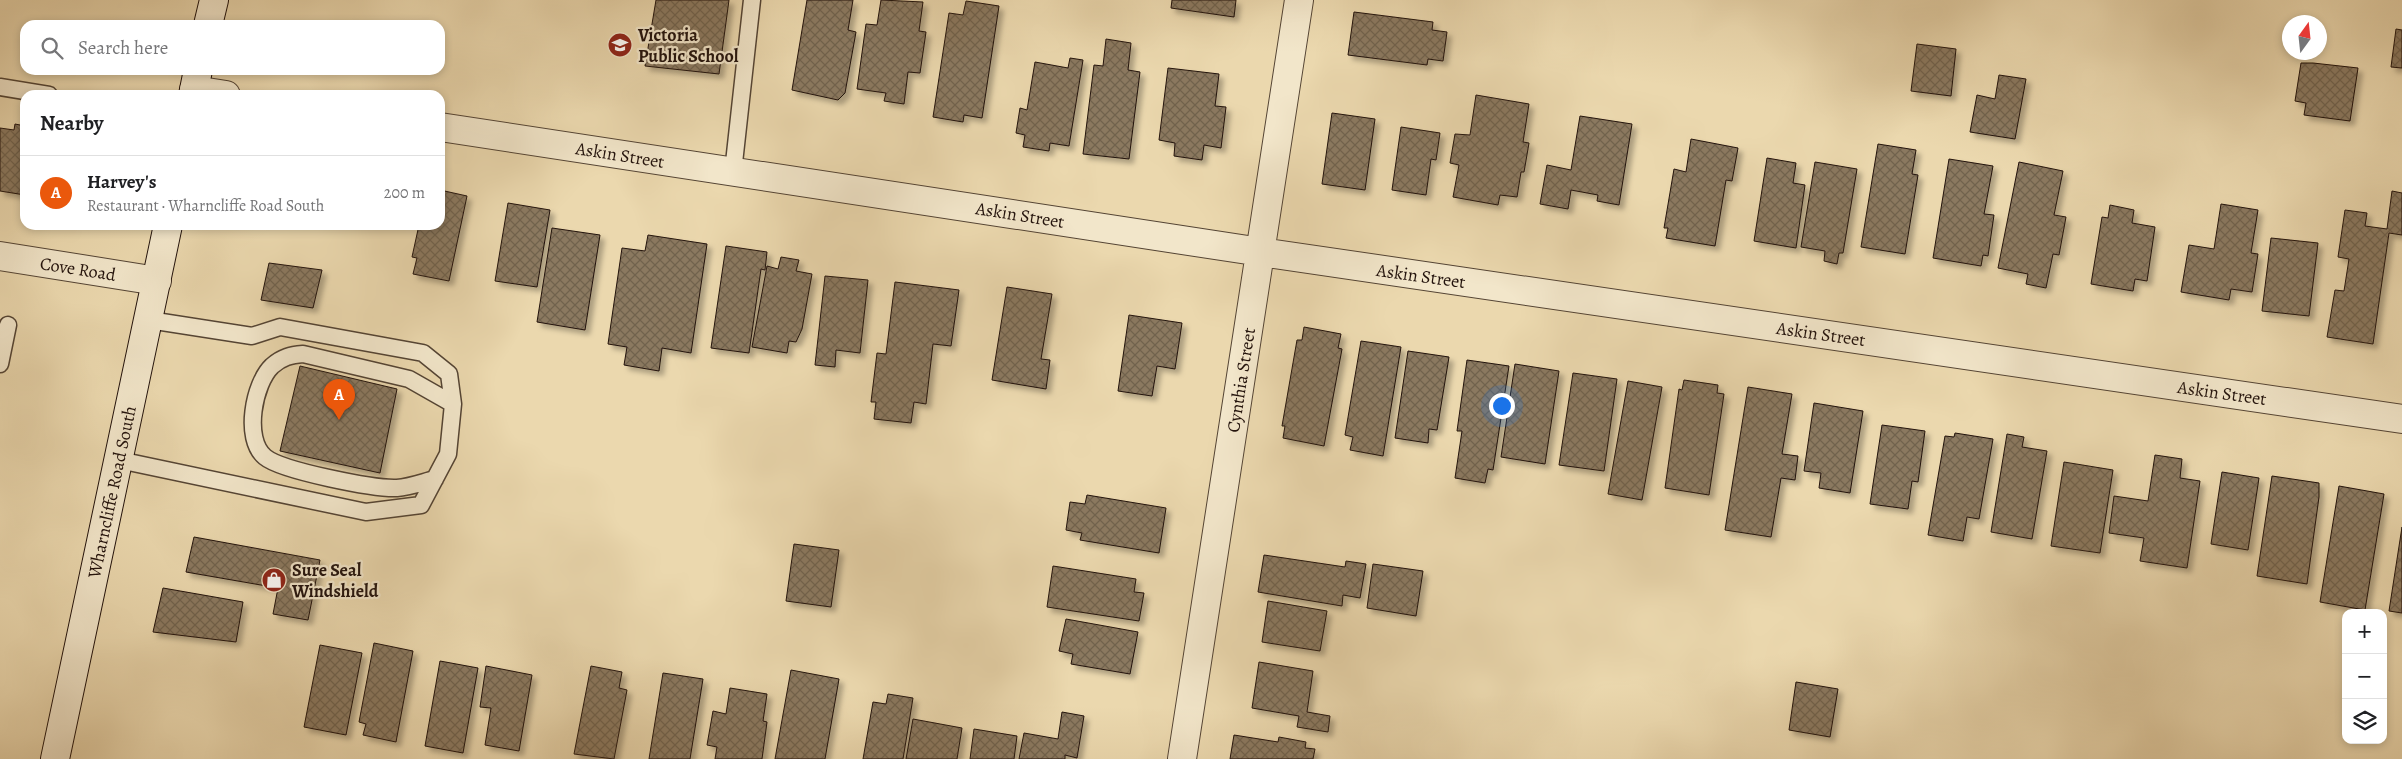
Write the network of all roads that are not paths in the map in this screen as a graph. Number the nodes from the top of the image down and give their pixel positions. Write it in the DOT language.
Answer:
graph roads {
  1 [pos="214,0"];
  2 [pos="752,0"];
  3 [pos="1299,0"];
  4 [pos="209,20"];
  5 [pos="195,85"];
  6 [pos="0,87"];
  7 [pos="20,90"];
  8 [pos="210,90"];
  9 [pos="445,128"];
  10 [pos="733,172"];
  11 [pos="167,230"];
  12 [pos="1261,252"];
  13 [pos="0,256"];
  14 [pos="157,281"];
  15 [pos="149,320"];
  16 [pos="8,325"];
  17 [pos="0,364"];
  18 [pos="453,404"];
  19 [pos="2402,419"];
  20 [pos="119,460"];
  21 [pos="434,479"];
  22 [pos="55,759"];
  23 [pos="1182,759"];
  1 -- 4 [label="street"];
  2 -- 10 [label="lane"];
  3 -- 12 [label="street, Cynthia Street"];
  5 -- 8 [label="street"];
  6 -- 7 [label="lane"];
  9 -- 10 [label="street, Askin Street"];
  10 -- 12 [label="street, Askin Street"];
  11 -- 14 [label="street, Wharncliffe Road South"];
  12 -- 19 [label="street, Askin Street"];
  12 -- 23 [label="street, Cynthia Street"];
  13 -- 14 [label="street, Cove Road"];
  14 -- 15 [label="street, Wharncliffe Road South"];
  15 -- 18 [label="lane"];
  15 -- 20 [label="street, Wharncliffe Road South"];
  16 -- 17 [label="lane"];
  18 -- 21 [label="lane"];
  18 -- 21 [label="lane"];
  20 -- 21 [label="lane"];
  20 -- 22 [label="street, Wharncliffe Road South"];
}
